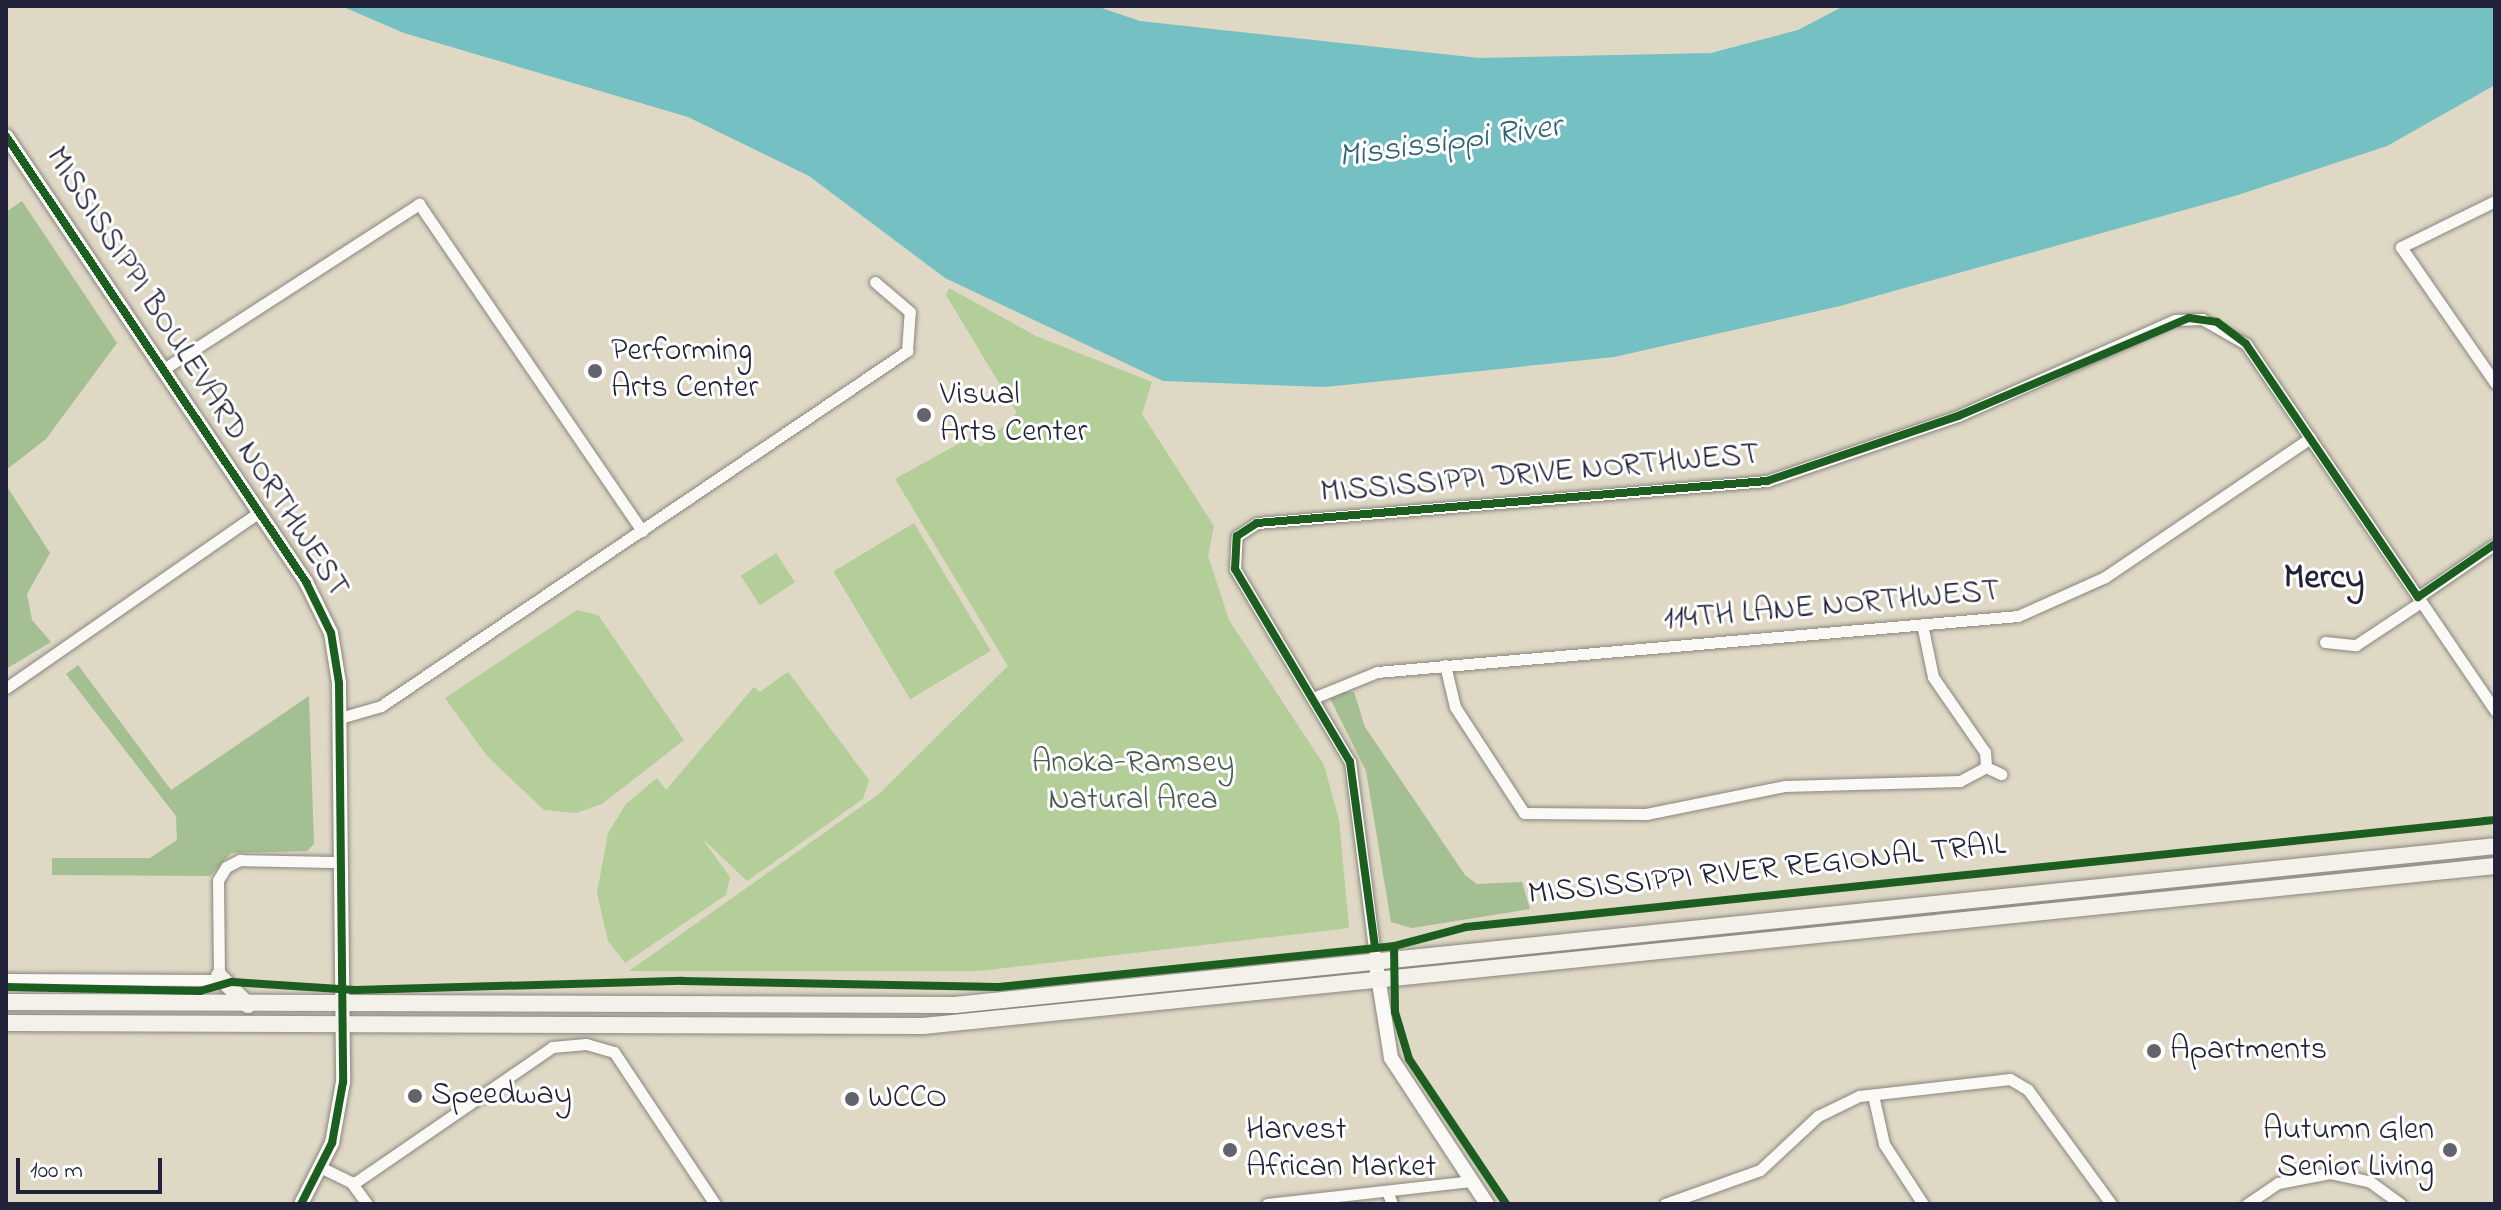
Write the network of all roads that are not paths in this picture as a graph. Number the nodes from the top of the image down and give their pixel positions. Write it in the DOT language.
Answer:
graph roads {
  1 [pos="6,136"];
  2 [pos="2495,201"];
  3 [pos="875,282"];
  4 [pos="164,369"];
  5 [pos="2495,383"];
  6 [pos="2310,438"];
  7 [pos="259,512"];
  8 [pos="642,531"];
  9 [pos="2495,544"];
  10 [pos="2420,600"];
  11 [pos="1923,629"];
  12 [pos="2325,642"];
  13 [pos="1445,665"];
  14 [pos="6,688"];
  15 [pos="1313,698"];
  16 [pos="2495,710"];
  17 [pos="340,718"];
  18 [pos="1986,767"];
  19 [pos="2001,774"];
  20 [pos="2495,846"];
  21 [pos="338,862"];
  22 [pos="2495,866"];
  23 [pos="1376,964"];
  24 [pos="219,976"];
  25 [pos="6,979"];
  26 [pos="1378,984"];
  27 [pos="6,1002"];
  28 [pos="248,1005"];
  29 [pos="341,1005"];
  30 [pos="6,1023"];
  31 [pos="342,1025"];
  32 [pos="1873,1095"];
  33 [pos="322,1168"];
  34 [pos="1471,1181"];
  35 [pos="353,1184"];
  36 [pos="1387,1191"];
  37 [pos="1297,1203"];
  38 [pos="301,1204"];
  39 [pos="367,1204"];
  40 [pos="715,1204"];
  41 [pos="1267,1204"];
  42 [pos="1392,1204"];
  43 [pos="1487,1204"];
  44 [pos="1665,1204"];
  45 [pos="1923,1204"];
  46 [pos="2111,1204"];
  47 [pos="2247,1204"];
  48 [pos="2401,1204"];
  1 -- 4 [label="street, MISSISSIPPI BOULEVARD NORTHWEST"];
  2 -- 5 [label="street"];
  3 -- 8 [label="street"];
  4 -- 7 [label="street, MISSISSIPPI BOULEVARD NORTHWEST"];
  4 -- 8 [label="street"];
  6 -- 10 [label="street"];
  6 -- 11 [label="street, 114TH LANE NORTHWEST"];
  6 -- 15 [label="street, MISSISSIPPI DRIVE NORTHWEST"];
  7 -- 14 [label="street"];
  7 -- 17 [label="street, MISSISSIPPI BOULEVARD NORTHWEST"];
  8 -- 17 [label="street"];
  9 -- 10 [label="street"];
  10 -- 12 [label="street"];
  10 -- 16 [label="street"];
  11 -- 13 [label="street, 114TH LANE NORTHWEST"];
  11 -- 18 [label="street"];
  13 -- 15 [label="street, 114TH LANE NORTHWEST"];
  13 -- 18 [label="street"];
  15 -- 23 [label="street"];
  17 -- 21 [label="street, MISSISSIPPI BOULEVARD NORTHWEST"];
  18 -- 19 [label="street"];
  20 -- 23 [label="main road"];
  21 -- 24 [label="street"];
  21 -- 29 [label="street, MISSISSIPPI BOULEVARD NORTHWEST"];
  22 -- 26 [label="main road"];
  23 -- 26 [label="street"];
  23 -- 29 [label="main road"];
  24 -- 25 [label="street"];
  24 -- 28 [label="main road"];
  26 -- 31 [label="main road"];
  26 -- 34 [label="street"];
  27 -- 28 [label="main road"];
  28 -- 29 [label="main road"];
  29 -- 31 [label="street, MISSISSIPPI BOULEVARD NORTHWEST"];
  30 -- 31 [label="main road"];
  31 -- 33 [label="street, MISSISSIPPI BOULEVARD NORTHWEST"];
  32 -- 44 [label="street"];
  32 -- 45 [label="street"];
  32 -- 46 [label="street"];
  33 -- 35 [label="street"];
  33 -- 38 [label="street, MISSISSIPPI BOULEVARD NORTHWEST"];
  34 -- 36 [label="street"];
  34 -- 43 [label="street"];
  35 -- 39 [label="street"];
  35 -- 40 [label="street"];
  36 -- 37 [label="street"];
  36 -- 42 [label="street"];
  37 -- 41 [label="street"];
  47 -- 48 [label="street"];
}
